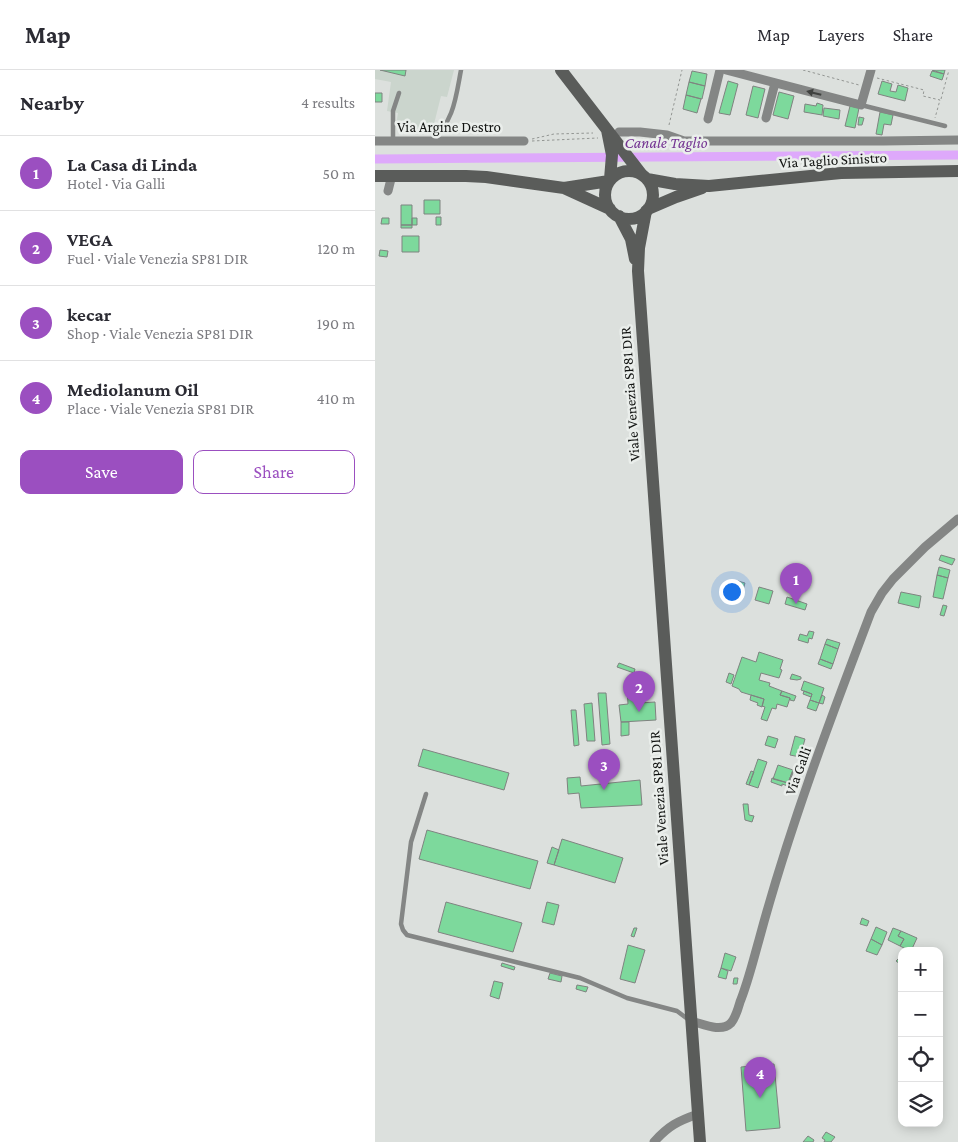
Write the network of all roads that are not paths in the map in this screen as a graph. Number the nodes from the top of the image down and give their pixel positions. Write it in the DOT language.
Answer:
graph roads {
  1 [pos="461,70"];
  2 [pos="561,70"];
  3 [pos="720,70"];
  4 [pos="726,70"];
  5 [pos="870,73"];
  6 [pos="775,83"];
  7 [pos="399,93"];
  8 [pos="861,105"];
  9 [pos="766,118"];
  10 [pos="708,119"];
  11 [pos="945,126"];
  12 [pos="611,137"];
  13 [pos="958,140"];
  14 [pos="375,141"];
  15 [pos="393,141"];
  16 [pos="430,141"];
  17 [pos="523,141"];
  18 [pos="958,171"];
  19 [pos="641,173"];
  20 [pos="393,175"];
  21 [pos="375,176"];
  22 [pos="610,177"];
  23 [pos="709,186"];
  24 [pos="564,188"];
  25 [pos="389,191"];
  26 [pos="647,210"];
  27 [pos="614,213"];
  28 [pos="638,271"];
  29 [pos="958,519"];
  30 [pos="426,794"];
  31 [pos="691,1021"];
  32 [pos="698,1114"];
  33 [pos="654,1142"];
  34 [pos="700,1142"];
  1 -- 16 [label="lane"];
  2 -- 12 [label="main road"];
  3 -- 10 [label="street"];
  4 -- 6 [label="street"];
  5 -- 8 [label="street"];
  8 -- 6 [label="street, one-way"];
  6 -- 9 [label="street"];
  7 -- 15 [label="lane"];
  8 -- 11 [label="lane"];
  12 -- 13 [label="street"];
  12 -- 19 [label="main road"];
  12 -- 22 [label="main road"];
  14 -- 15 [label="street, Via Argine Destro"];
  15 -- 16 [label="street, Via Argine Destro"];
  16 -- 17 [label="street, Via Argine Destro"];
  18 -- 23 [label="main road, Via Taglio Sinistro"];
  19 -- 22 [label="main road"];
  19 -- 23 [label="main road, Via Taglio Sinistro"];
  19 -- 26 [label="main road"];
  20 -- 21 [label="main road"];
  20 -- 24 [label="main road"];
  20 -- 25 [label="street"];
  22 -- 24 [label="main road"];
  22 -- 27 [label="main road"];
  23 -- 26 [label="main road, Via Taglio Sinistro"];
  24 -- 27 [label="main road"];
  26 -- 27 [label="main road"];
  26 -- 28 [label="main road"];
  27 -- 28 [label="main road"];
  28 -- 31 [label="main road, Viale Venezia SP81 DIR"];
  29 -- 31 [label="street, Via Galli"];
  30 -- 31 [label="lane"];
  31 -- 32 [label="main road, Viale Venezia SP81 DIR"];
  32 -- 33 [label="street"];
  32 -- 34 [label="main road, Viale Venezia SP81 DIR"];
}
